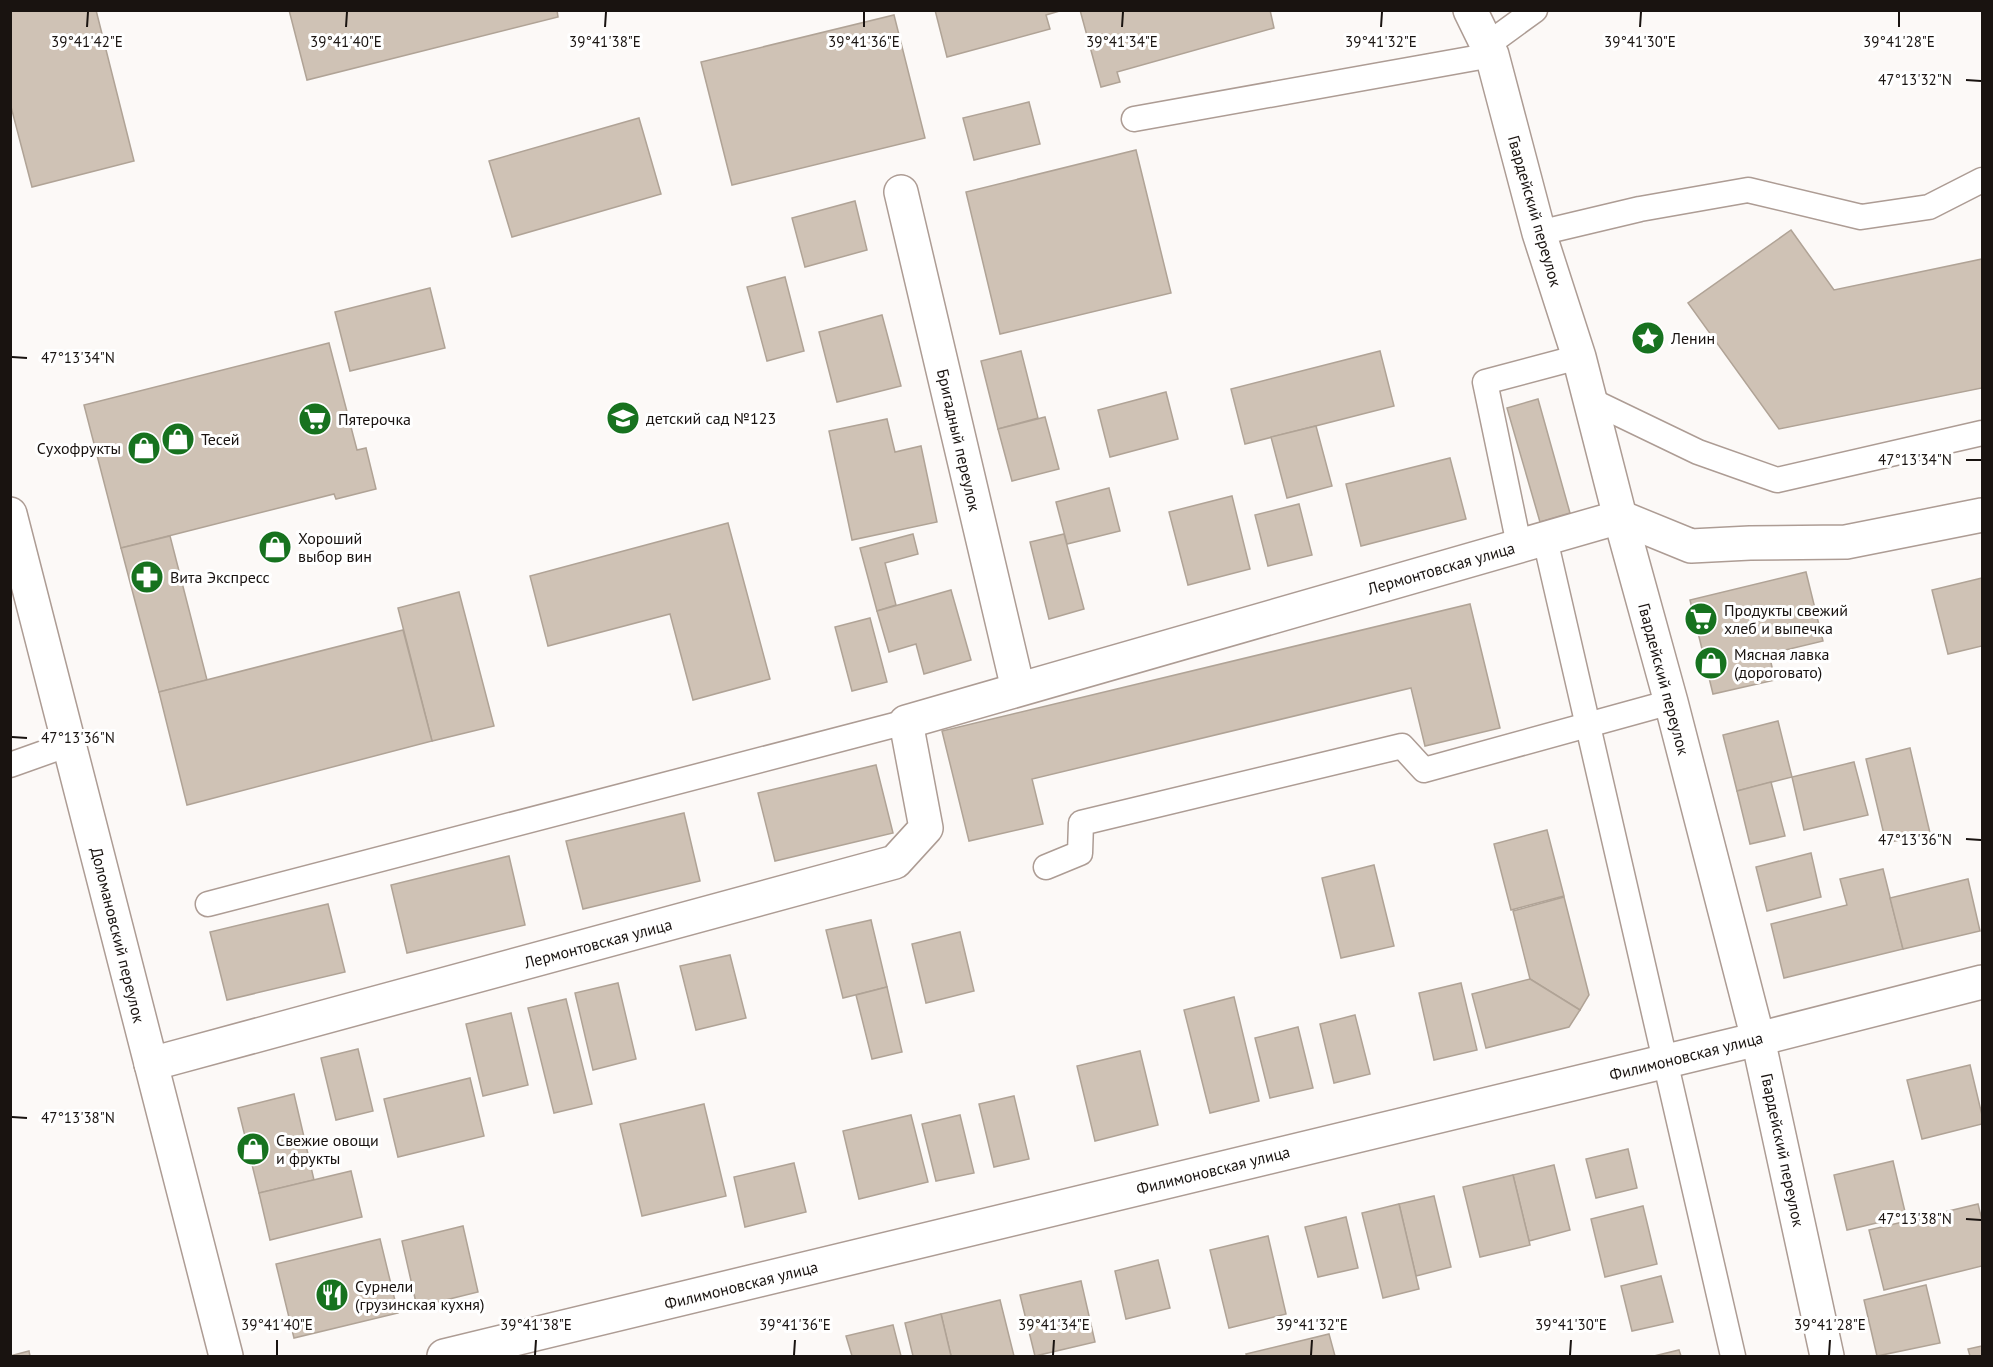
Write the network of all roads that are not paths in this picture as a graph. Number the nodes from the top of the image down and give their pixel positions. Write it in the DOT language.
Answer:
graph roads {
  1 [pos="1470,10"];
  2 [pos="1535,10"];
  3 [pos="1489,50"];
  4 [pos="1134,119"];
  5 [pos="1983,180"];
  6 [pos="901,192"];
  7 [pos="1539,233"];
  8 [pos="1579,357"];
  9 [pos="1590,400"];
  10 [pos="1983,433"];
  11 [pos="10,514"];
  12 [pos="1983,515"];
  13 [pos="1620,517"];
  14 [pos="1532,542"];
  15 [pos="1018,689"];
  16 [pos="1671,702"];
  17 [pos="906,722"];
  18 [pos="1588,725"];
  19 [pos="69,744"];
  20 [pos="10,765"];
  21 [pos="1046,867"];
  22 [pos="208,904"];
  23 [pos="1983,982"];
  24 [pos="1758,1039"];
  25 [pos="1664,1061"];
  26 [pos="151,1064"];
  27 [pos="226,1356"];
  28 [pos="444,1356"];
  29 [pos="1733,1356"];
  30 [pos="1827,1356"];
  1 -- 3 [label="street, Гвардейский переулок"];
  2 -- 3 [label="lane"];
  3 -- 4 [label="lane"];
  3 -- 7 [label="street, Гвардейский переулок"];
  5 -- 7 [label="lane"];
  6 -- 15 [label="street, Бригадный переулок"];
  7 -- 8 [label="street, Гвардейский переулок"];
  8 -- 9 [label="street, Гвардейский переулок"];
  8 -- 14 [label="lane"];
  9 -- 10 [label="lane"];
  9 -- 13 [label="street, Гвардейский переулок"];
  11 -- 19 [label="street, Доломановский переулок"];
  12 -- 13 [label="street"];
  13 -- 14 [label="street, Лермонтовская улица"];
  13 -- 16 [label="street, Гвардейский переулок"];
  14 -- 15 [label="street, Лермонтовская улица"];
  14 -- 18 [label="lane"];
  15 -- 17 [label="street, Лермонтовская улица"];
  16 -- 18 [label="lane"];
  16 -- 24 [label="street, Гвардейский переулок"];
  17 -- 22 [label="lane, Лермонтовская улица"];
  17 -- 26 [label="street, Лермонтовская улица"];
  18 -- 21 [label="lane"];
  18 -- 25 [label="lane"];
  19 -- 20 [label="lane"];
  19 -- 26 [label="street, Доломановский переулок"];
  23 -- 24 [label="street, Филимоновская улица"];
  24 -- 25 [label="street, Филимоновская улица"];
  24 -- 30 [label="street, Гвардейский переулок"];
  25 -- 28 [label="street, Филимоновская улица"];
  25 -- 29 [label="lane"];
  26 -- 27 [label="street, Доломановский переулок"];
}
